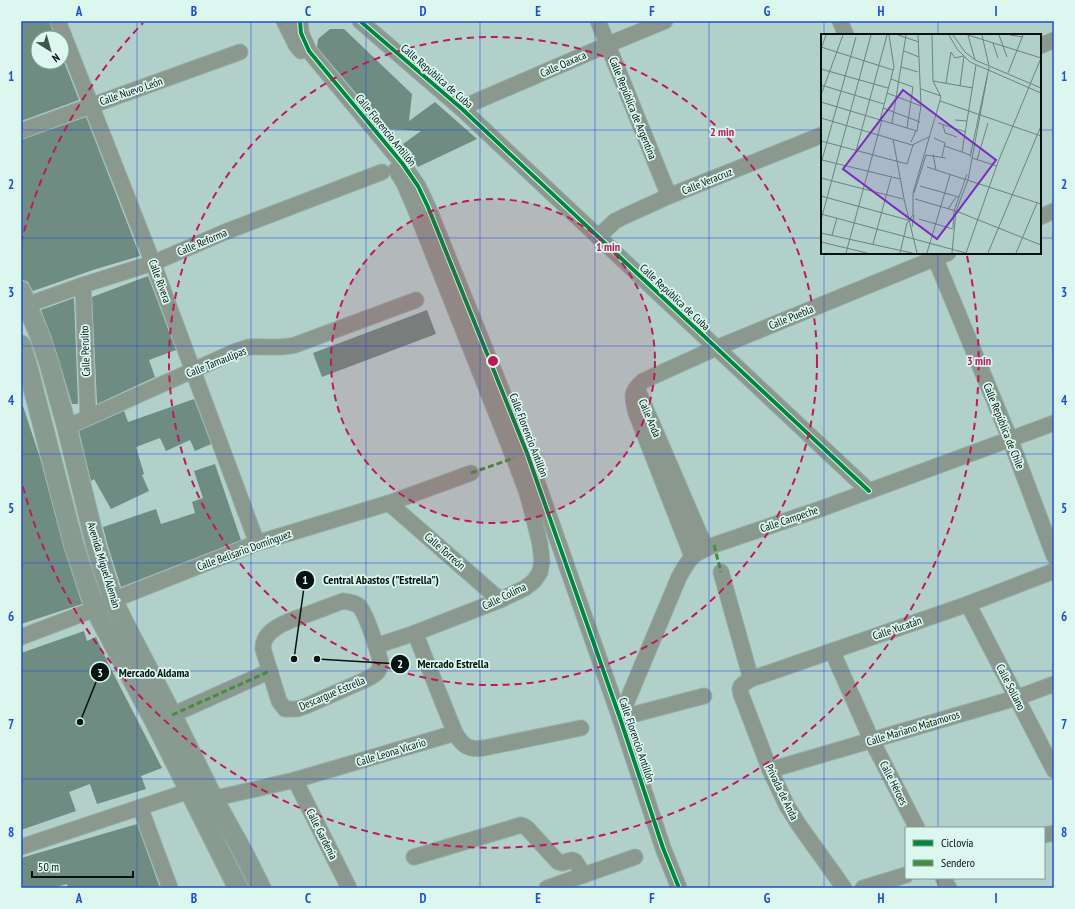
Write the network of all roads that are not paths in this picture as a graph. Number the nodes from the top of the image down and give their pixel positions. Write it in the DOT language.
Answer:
graph roads {
  1 [pos="58,21"];
  2 [pos="284,21"];
  3 [pos="300,21"];
  4 [pos="360,21"];
  5 [pos="598,21"];
  6 [pos="665,21"];
  7 [pos="840,21"];
  8 [pos="846,34"];
  9 [pos="1054,40"];
  10 [pos="607,45"];
  11 [pos="1041,46"];
  12 [pos="240,52"];
  13 [pos="91,105"];
  14 [pos="461,108"];
  15 [pos="21,131"];
  16 [pos="821,135"];
  17 [pos="382,172"];
  18 [pos="669,196"];
  19 [pos="1054,211"];
  20 [pos="1041,217"];
  21 [pos="598,237"];
  22 [pos="939,255"];
  23 [pos="153,263"];
  24 [pos="83,285"];
  25 [pos="416,300"];
  26 [pos="23,301"];
  27 [pos="21,345"];
  28 [pos="716,348"];
  29 [pos="193,371"];
  30 [pos="636,387"];
  31 [pos="88,417"];
  32 [pos="1054,423"];
  33 [pos="66,427"];
  34 [pos="1010,439"];
  35 [pos="514,458"];
  36 [pos="471,473"];
  37 [pos="869,491"];
  38 [pos="389,503"];
  39 [pos="257,543"];
  40 [pos="706,549"];
  41 [pos="692,556"];
  42 [pos="1054,556"];
  43 [pos="1054,571"];
  44 [pos="721,572"];
  45 [pos="113,600"];
  46 [pos="500,600"];
  47 [pos="968,604"];
  48 [pos="95,609"];
  49 [pos="415,633"];
  50 [pos="21,637"];
  51 [pos="376,646"];
  52 [pos="832,651"];
  53 [pos="270,671"];
  54 [pos="746,683"];
  55 [pos="1054,684"];
  56 [pos="704,696"];
  57 [pos="1016,698"];
  58 [pos="172,715"];
  59 [pos="620,718"];
  60 [pos="581,728"];
  61 [pos="455,733"];
  62 [pos="872,741"];
  63 [pos="770,770"];
  64 [pos="1054,770"];
  65 [pos="295,780"];
  66 [pos="192,797"];
  67 [pos="213,798"];
  68 [pos="140,807"];
  69 [pos="916,827"];
  70 [pos="21,847"];
  71 [pos="635,857"];
  72 [pos="414,858"];
  73 [pos="584,875"];
  74 [pos="905,875"];
  75 [pos="944,879"];
  76 [pos="170,888"];
  77 [pos="238,888"];
  78 [pos="261,888"];
  79 [pos="349,888"];
  80 [pos="547,888"];
  81 [pos="679,888"];
  82 [pos="844,888"];
  83 [pos="863,888"];
  84 [pos="949,888"];
  1 -- 13 [label="street, Calle Rivera"];
  2 -- 35 [label="street, Calle Florencio Antillón"];
  3 -- 59 [label="street, Calle Florencio Antillón"];
  4 -- 14 [label="street, Calle República de Cuba"];
  5 -- 10 [label="street, Calle República de Argentina"];
  6 -- 10 [label="street, Calle Oaxaca"];
  7 -- 8 [label="street"];
  9 -- 11 [label="street"];
  10 -- 14 [label="street, Calle Oaxaca"];
  10 -- 18 [label="street, Calle República de Argentina"];
  12 -- 13 [label="street, Calle Nuevo León"];
  13 -- 15 [label="street, Calle Nuevo León"];
  13 -- 23 [label="street, Calle Rivera"];
  14 -- 21 [label="street, Calle República de Cuba"];
  16 -- 18 [label="street, Calle Veracruz"];
  17 -- 23 [label="street, Calle Reforma"];
  18 -- 21 [label="street, Calle Veracruz"];
  19 -- 20 [label="street"];
  21 -- 28 [label="street, Calle República de Cuba"];
  22 -- 28 [label="street, Calle Puebla"];
  22 -- 34 [label="street, Calle República de Chile"];
  23 -- 24 [label="street, Calle Reforma"];
  23 -- 29 [label="street, Calle Rivera"];
  24 -- 26 [label="street, Calle Reforma"];
  24 -- 31 [label="street, Calle Perulito"];
  25 -- 29 [label="street, Calle Tamaulipas"];
  26 -- 33 [label="main road, Avenida Miguel Alemán"];
  27 -- 48 [label="main road, Avenida Miguel Alemán"];
  28 -- 30 [label="street, Calle Puebla"];
  28 -- 37 [label="street, Calle República de Cuba"];
  29 -- 31 [label="street, Calle Tamaulipas"];
  29 -- 39 [label="street, Calle Rivera"];
  30 -- 40 [label="street, Calle Anda"];
  30 -- 41 [label="street, Calle Anda"];
  31 -- 33 [label="street, Calle Tamaulipas"];
  32 -- 34 [label="street, Calle Campeche"];
  33 -- 45 [label="main road, Avenida Miguel Alemán"];
  34 -- 37 [label="street, Calle Campeche"];
  34 -- 42 [label="street, Calle República de Chile"];
  35 -- 46 [label="street, Calle Colima"];
  36 -- 38 [label="street, Calle Belisario Domínguez"];
  37 -- 40 [label="street, Calle Campeche"];
  38 -- 39 [label="street, Calle Belisario Domínguez"];
  38 -- 46 [label="street, Calle Torreón"];
  39 -- 45 [label="street, Calle Belisario Domínguez"];
  40 -- 41 [label="street, Calle Campeche"];
  41 -- 59 [label="street"];
  43 -- 47 [label="street, Calle Yucatán"];
  44 -- 54 [label="street"];
  45 -- 48 [label="street, Calle Belisario Domínguez"];
  45 -- 58 [label="main road, Avenida Miguel Alemán"];
  46 -- 49 [label="street, Calle Colima"];
  47 -- 52 [label="street, Calle Yucatán"];
  47 -- 57 [label="street, Calle Sollano"];
  48 -- 50 [label="street, Calle Belisario Domínguez"];
  48 -- 66 [label="main road, Avenida Miguel Alemán"];
  49 -- 51 [label="street, Calle Colima"];
  49 -- 61 [label="street"];
  51 -- 53 [label="street, Descargue Estrella"];
  51 -- 53 [label="street, Descargue Estrella"];
  52 -- 54 [label="street, Calle Yucatán"];
  52 -- 62 [label="street, Calle Héroes"];
  53 -- 58 [label="street"];
  54 -- 63 [label="street, Privada de Anda"];
  55 -- 57 [label="street, Calle Mariano Matamoros"];
  56 -- 59 [label="street"];
  57 -- 62 [label="street, Calle Mariano Matamoros"];
  57 -- 64 [label="street, Calle Sollano"];
  58 -- 67 [label="main road, Avenida Miguel Alemán"];
  59 -- 81 [label="street, Calle Florencio Antillón"];
  60 -- 61 [label="street"];
  61 -- 65 [label="street, Calle Leona Vicario"];
  62 -- 63 [label="street, Calle Mariano Matamoros"];
  62 -- 69 [label="street, Calle Héroes"];
  63 -- 82 [label="street, Privada de Anda"];
  65 -- 67 [label="street, Calle Leona Vicario"];
  65 -- 79 [label="street, Calle Gardenia"];
  66 -- 67 [label="street, Calle Leona Vicario"];
  66 -- 68 [label="street, Calle Leona Vicario"];
  66 -- 77 [label="main road, Avenida Miguel Alemán"];
  67 -- 78 [label="main road, Avenida Miguel Alemán"];
  68 -- 70 [label="street, Calle Leona Vicario"];
  68 -- 76 [label="street"];
  71 -- 73 [label="street"];
  72 -- 73 [label="street"];
  73 -- 80 [label="street"];
  74 -- 83 [label="street"];
  75 -- 84 [label="street"];
}
